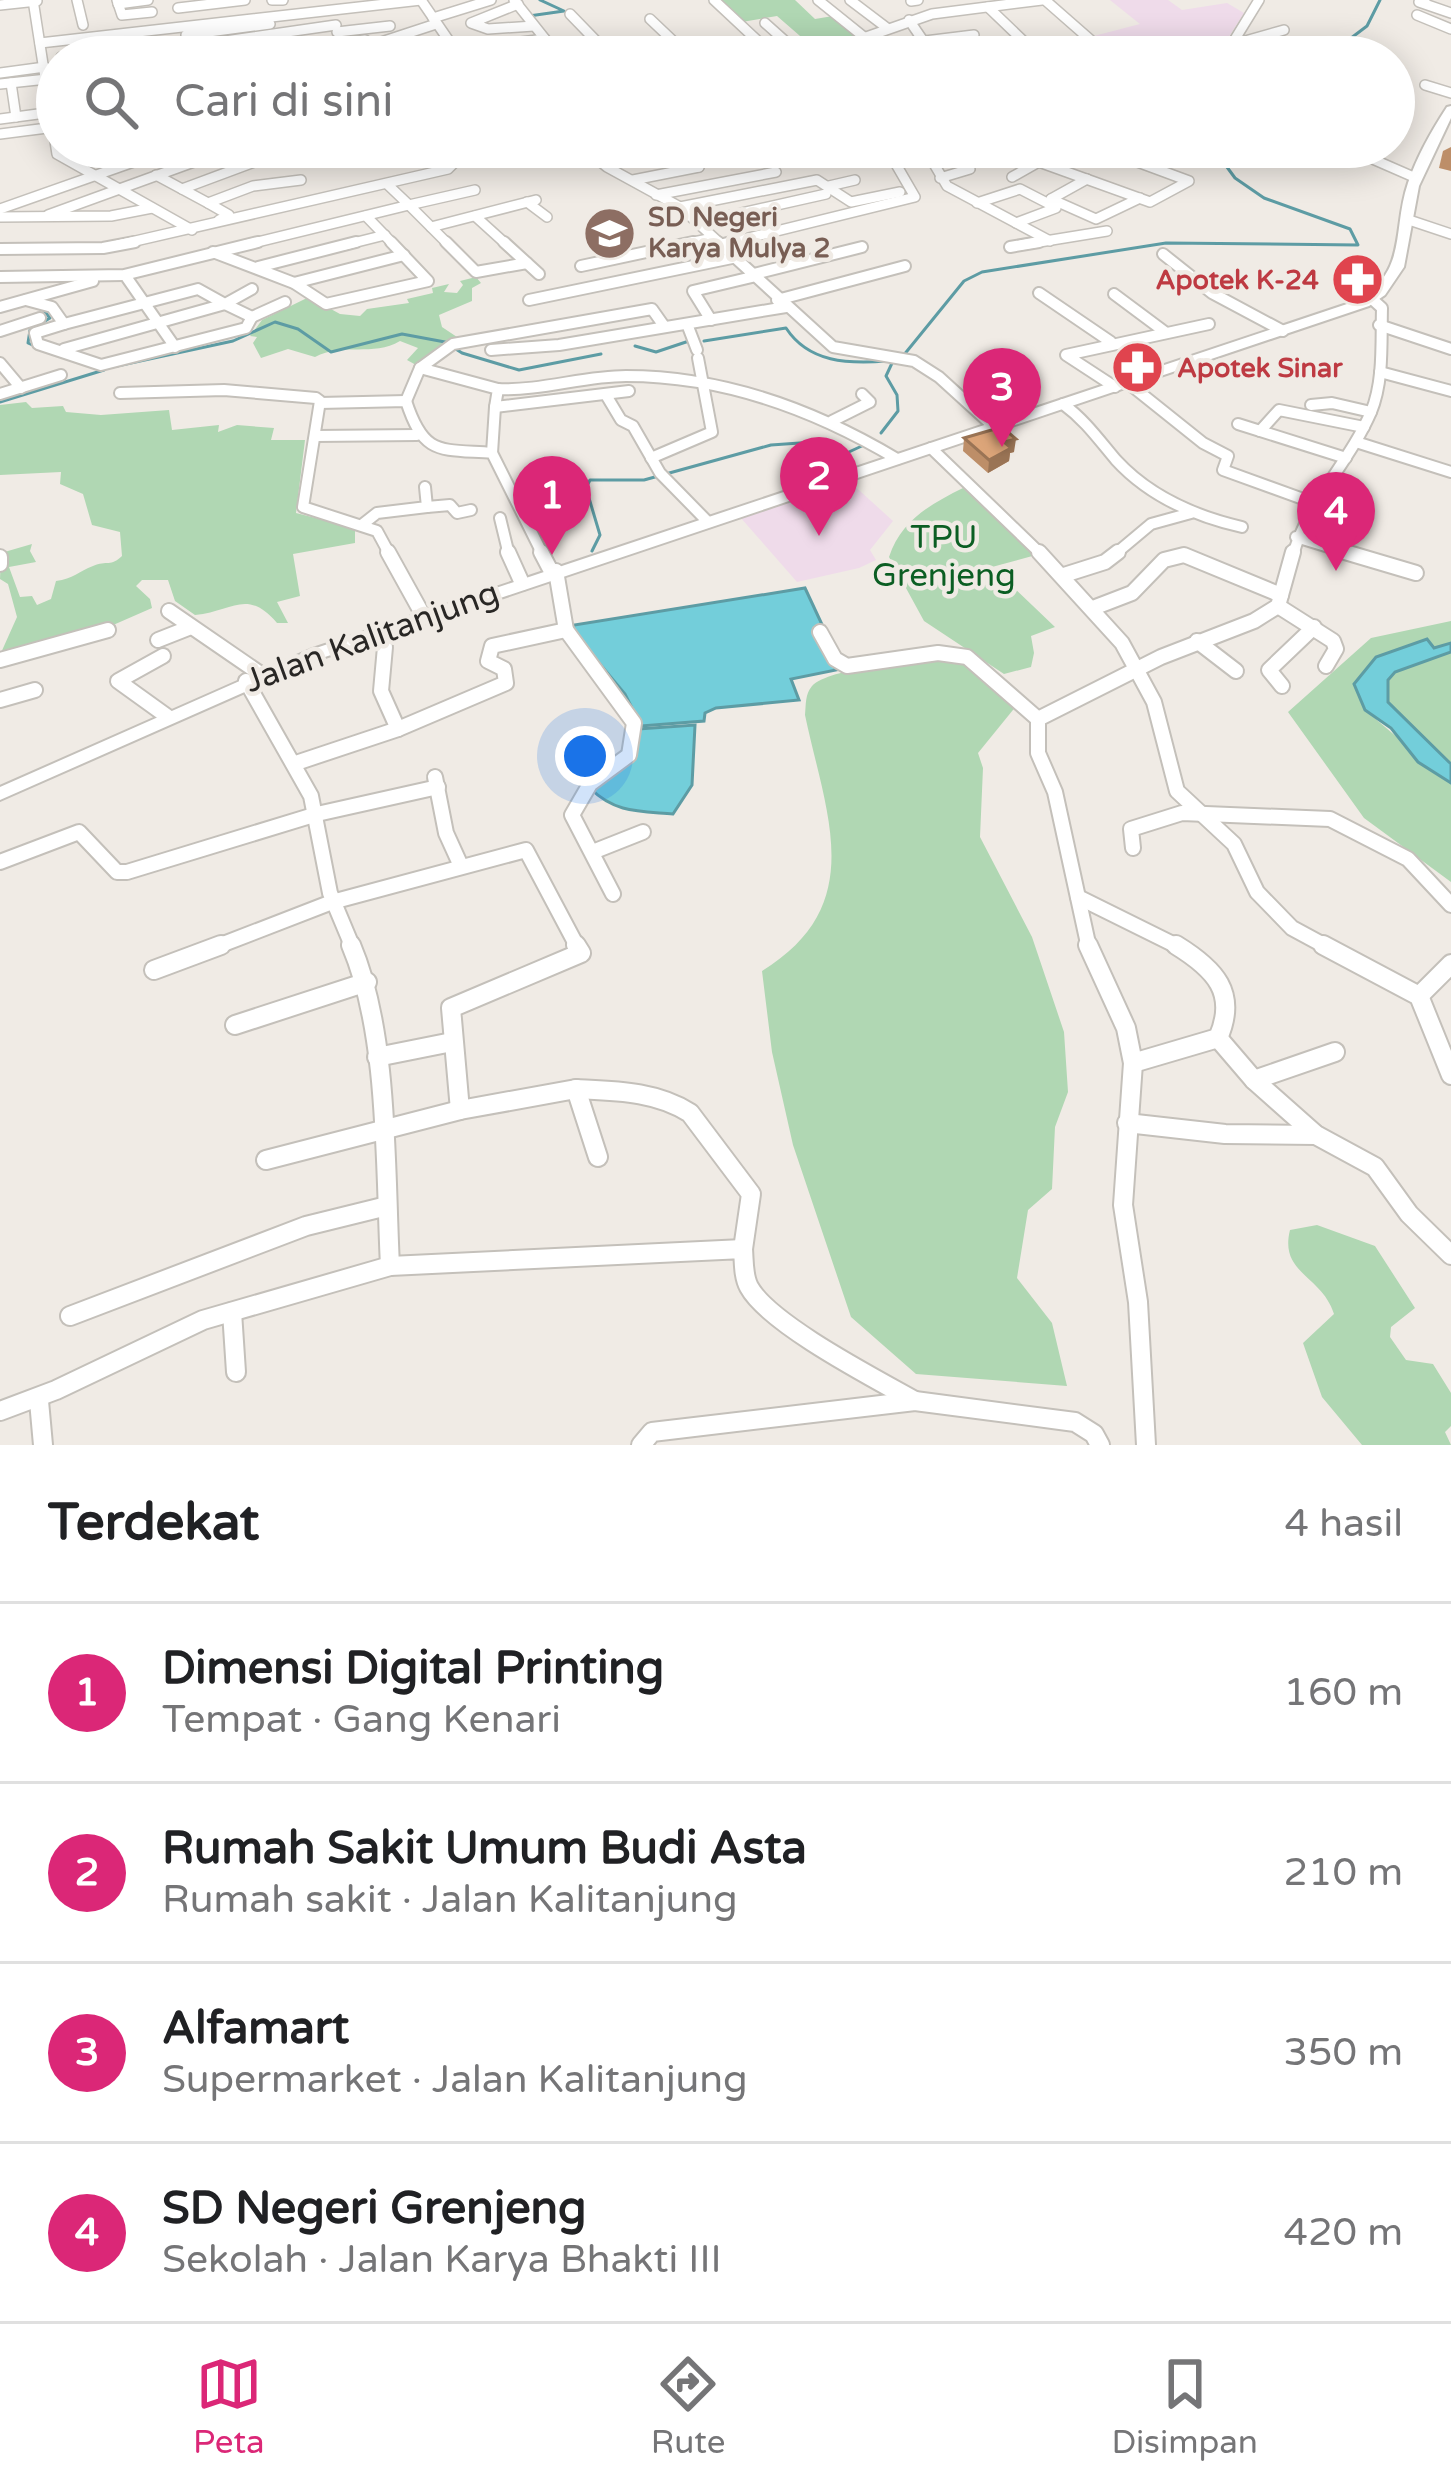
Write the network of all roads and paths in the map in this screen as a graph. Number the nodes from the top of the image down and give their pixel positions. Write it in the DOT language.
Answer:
graph roads {
  1 [pos="36,0"];
  2 [pos="77,0"];
  3 [pos="148,0"];
  4 [pos="245,0"];
  5 [pos="272,0"];
  6 [pos="283,0"];
  7 [pos="421,0"];
  8 [pos="491,0"];
  9 [pos="714,0"];
  10 [pos="818,0"];
  11 [pos="850,0"];
  12 [pos="948,0"];
  13 [pos="1043,0"];
  14 [pos="1258,0"];
  15 [pos="1425,0"];
  16 [pos="118,2"];
  17 [pos="213,2"];
  18 [pos="516,2"];
  19 [pos="474,3"];
  20 [pos="177,4"];
  21 [pos="0,5"];
  22 [pos="988,7"];
  23 [pos="1436,10"];
  24 [pos="958,11"];
  25 [pos="1451,13"];
  26 [pos="570,14"];
  27 [pos="650,19"];
  28 [pos="909,20"];
  29 [pos="435,21"];
  30 [pos="765,23"];
  31 [pos="271,24"];
  32 [pos="82,25"];
  33 [pos="390,26"];
  34 [pos="534,26"];
  35 [pos="154,28"];
  36 [pos="887,28"];
  37 [pos="1451,28"];
  38 [pos="236,30"];
  39 [pos="1284,31"];
  40 [pos="123,32"];
  41 [pos="974,35"];
  42 [pos="39,36"];
  43 [pos="93,36"];
  44 [pos="124,36"];
  45 [pos="156,36"];
  46 [pos="174,36"];
  47 [pos="212,36"];
  48 [pos="222,36"];
  49 [pos="243,36"];
  50 [pos="280,36"];
  51 [pos="360,36"];
  52 [pos="370,36"];
  53 [pos="374,36"];
  54 [pos="445,36"];
  55 [pos="542,36"];
  56 [pos="592,36"];
  57 [pos="668,36"];
  58 [pos="753,36"];
  59 [pos="781,36"];
  60 [pos="863,36"];
  61 [pos="867,36"];
  62 [pos="921,36"];
  63 [pos="966,36"];
  64 [pos="1018,36"];
  65 [pos="1085,36"];
  66 [pos="1236,36"];
  67 [pos="1265,36"];
  68 [pos="36,75"];
  69 [pos="6,79"];
  70 [pos="1425,85"];
  71 [pos="1451,93"];
  72 [pos="1451,109"];
  73 [pos="16,117"];
  74 [pos="0,119"];
  75 [pos="36,119"];
  76 [pos="36,125"];
  77 [pos="0,134"];
  78 [pos="84,168"];
  79 [pos="117,168"];
  80 [pos="178,168"];
  81 [pos="238,168"];
  82 [pos="449,168"];
  83 [pos="609,168"];
  84 [pos="694,168"];
  85 [pos="898,168"];
  86 [pos="935,168"];
  87 [pos="970,168"];
  88 [pos="1028,168"];
  89 [pos="1056,168"];
  90 [pos="1154,168"];
  91 [pos="1393,168"];
  92 [pos="776,172"];
  93 [pos="97,175"];
  94 [pos="157,176"];
  95 [pos="1012,177"];
  96 [pos="940,178"];
  97 [pos="1416,178"];
  98 [pos="1087,179"];
  99 [pos="301,180"];
  100 [pos="855,180"];
  101 [pos="633,181"];
  102 [pos="387,184"];
  103 [pos="119,189"];
  104 [pos="182,189"];
  105 [pos="475,190"];
  106 [pos="828,190"];
  107 [pos="900,192"];
  108 [pos="656,195"];
  109 [pos="1140,198"];
  110 [pos="977,202"];
  111 [pos="208,203"];
  112 [pos="409,205"];
  113 [pos="680,207"];
  114 [pos="152,208"];
  115 [pos="0,213"];
  116 [pos="49,215"];
  117 [pos="366,215"];
  118 [pos="475,216"];
  119 [pos="547,218"];
  120 [pos="1406,219"];
  121 [pos="697,223"];
  122 [pos="1016,223"];
  123 [pos="217,224"];
  124 [pos="431,227"];
  125 [pos="189,229"];
  126 [pos="1451,234"];
  127 [pos="385,235"];
  128 [pos="1050,241"];
  129 [pos="717,242"];
  130 [pos="1123,242"];
  131 [pos="0,246"];
  132 [pos="236,247"];
  133 [pos="862,247"];
  134 [pos="1010,247"];
  135 [pos="213,252"];
  136 [pos="1163,254"];
  137 [pos="404,255"];
  138 [pos="732,258"];
  139 [pos="527,263"];
  140 [pos="581,266"];
  141 [pos="905,266"];
  142 [pos="258,267"];
  143 [pos="539,274"];
  144 [pos="750,276"];
  145 [pos="0,277"];
  146 [pos="122,277"];
  147 [pos="294,283"];
  148 [pos="252,289"];
  149 [pos="1040,293"];
  150 [pos="1114,294"];
  151 [pos="1372,299"];
  152 [pos="26,300"];
  153 [pos="529,300"];
  154 [pos="285,302"];
  155 [pos="781,303"];
  156 [pos="145,304"];
  157 [pos="225,304"];
  158 [pos="0,307"];
  159 [pos="252,317"];
  160 [pos="40,319"];
  161 [pos="710,320"];
  162 [pos="64,324"];
  163 [pos="687,324"];
  164 [pos="1209,324"];
  165 [pos="160,325"];
  166 [pos="1379,325"];
  167 [pos="664,326"];
  168 [pos="0,331"];
  169 [pos="1165,332"];
  170 [pos="1283,332"];
  171 [pos="1111,342"];
  172 [pos="175,347"];
  173 [pos="64,349"];
  174 [pos="1451,349"];
  175 [pos="491,350"];
  176 [pos="0,363"];
  177 [pos="420,368"];
  178 [pos="1380,372"];
  179 [pos="61,375"];
  180 [pos="706,383"];
  181 [pos="1121,385"];
  182 [pos="21,388"];
  183 [pos="497,389"];
  184 [pos="629,391"];
  185 [pos="1451,391"];
  186 [pos="120,393"];
  187 [pos="0,394"];
  188 [pos="862,394"];
  189 [pos="607,395"];
  190 [pos="406,401"];
  191 [pos="320,403"];
  192 [pos="1063,404"];
  193 [pos="1311,405"];
  194 [pos="496,407"];
  195 [pos="1371,412"];
  196 [pos="832,422"];
  197 [pos="1238,424"];
  198 [pos="1364,427"];
  199 [pos="994,428"];
  200 [pos="1260,431"];
  201 [pos="417,435"];
  202 [pos="316,436"];
  203 [pos="1356,442"];
  204 [pos="931,448"];
  205 [pos="492,453"];
  206 [pos="651,458"];
  207 [pos="1346,458"];
  208 [pos="897,459"];
  209 [pos="1451,472"];
  210 [pos="425,487"];
  211 [pos="1317,504"];
  212 [pos="427,507"];
  213 [pos="472,510"];
  214 [pos="1191,513"];
  215 [pos="500,518"];
  216 [pos="707,521"];
  217 [pos="363,524"];
  218 [pos="1242,527"];
  219 [pos="1296,537"];
  220 [pos="554,572"];
  221 [pos="1416,574"];
  222 [pos="1064,575"];
  223 [pos="522,583"];
  224 [pos="1280,601"];
  225 [pos="1093,608"];
  226 [pos="169,611"];
  227 [pos="424,617"];
  228 [pos="191,626"];
  229 [pos="1315,628"];
  230 [pos="108,630"];
  231 [pos="566,630"];
  232 [pos="820,632"];
  233 [pos="377,633"];
  234 [pos="1197,640"];
  235 [pos="0,660"];
  236 [pos="1326,666"];
  237 [pos="1139,668"];
  238 [pos="1236,671"];
  239 [pos="254,678"];
  240 [pos="1282,686"];
  241 [pos="35,690"];
  242 [pos="0,700"];
  243 [pos="168,717"];
  244 [pos="1038,718"];
  245 [pos="398,729"];
  246 [pos="296,763"];
  247 [pos="0,794"];
  248 [pos="1199,812"];
  249 [pos="317,814"];
  250 [pos="643,832"];
  251 [pos="1133,848"];
  252 [pos="595,851"];
  253 [pos="0,862"];
  254 [pos="461,866"];
  255 [pos="613,894"];
  256 [pos="1078,897"];
  257 [pos="332,902"];
  258 [pos="1451,905"];
  259 [pos="1451,964"];
  260 [pos="154,970"];
  261 [pos="367,982"];
  262 [pos="1419,997"];
  263 [pos="235,1025"];
  264 [pos="1218,1038"];
  265 [pos="452,1042"];
  266 [pos="1335,1052"];
  267 [pos="376,1057"];
  268 [pos="1133,1064"];
  269 [pos="1451,1075"];
  270 [pos="1253,1080"];
  271 [pos="576,1089"];
  272 [pos="460,1110"];
  273 [pos="1127,1123"];
  274 [pos="383,1127"];
  275 [pos="1316,1135"];
  276 [pos="598,1157"];
  277 [pos="266,1160"];
  278 [pos="383,1207"];
  279 [pos="743,1249"];
  280 [pos="1451,1256"];
  281 [pos="390,1266"];
  282 [pos="232,1312"];
  283 [pos="70,1316"];
  284 [pos="236,1372"];
  285 [pos="39,1401"];
  286 [pos="915,1401"];
  287 [pos="0,1411"];
  288 [pos="43,1445"];
  289 [pos="641,1445"];
  290 [pos="1100,1445"];
  291 [pos="1146,1445"];
  1 -- 21 [label="street"];
  1 -- 42 [label="street"];
  2 -- 32 [label="street"];
  3 -- 16 [label="street"];
  4 -- 17 [label="street"];
  5 -- 6 [label="street"];
  7 -- 29 [label="street"];
  7 -- 48 [label="street"];
  8 -- 19 [label="street"];
  9 -- 58 [label="street"];
  10 -- 60 [label="street"];
  11 -- 36 [label="street"];
  12 -- 24 [label="street"];
  13 -- 22 [label="street"];
  13 -- 65 [label="street"];
  14 -- 66 [label="street"];
  15 -- 23 [label="street"];
  16 -- 20 [label="street"];
  17 -- 20 [label="street"];
  18 -- 34 [label="street"];
  18 -- 34 [label="street"];
  19 -- 29 [label="street"];
  22 -- 24 [label="street"];
  22 -- 64 [label="street"];
  23 -- 25 [label="street"];
  23 -- 37 [label="street"];
  24 -- 28 [label="street"];
  26 -- 56 [label="street"];
  27 -- 57 [label="street"];
  28 -- 36 [label="street"];
  28 -- 62 [label="street"];
  29 -- 53 [label="street"];
  29 -- 54 [label="street"];
  30 -- 59 [label="street"];
  31 -- 38 [label="street"];
  33 -- 52 [label="street"];
  34 -- 55 [label="street"];
  35 -- 40 [label="street"];
  35 -- 45 [label="street"];
  35 -- 46 [label="street"];
  36 -- 61 [label="street"];
  38 -- 47 [label="street"];
  38 -- 49 [label="street"];
  39 -- 67 [label="street"];
  40 -- 43 [label="street"];
  40 -- 44 [label="street"];
  41 -- 63 [label="street"];
  50 -- 51 [label="street"];
  68 -- 69 [label="street"];
  69 -- 73 [label="street"];
  70 -- 71 [label="street"];
  72 -- 97 [label="main road"];
  73 -- 74 [label="street"];
  73 -- 75 [label="street"];
  76 -- 77 [label="street"];
  78 -- 93 [label="street"];
  79 -- 93 [label="street"];
  80 -- 94 [label="street"];
  81 -- 104 [label="street"];
  82 -- 102 [label="street"];
  83 -- 101 [label="street"];
  84 -- 101 [label="street"];
  85 -- 129 [label="street"];
  86 -- 96 [label="street"];
  87 -- 96 [label="street"];
  88 -- 95 [label="street"];
  89 -- 98 [label="street"];
  90 -- 109 [label="street"];
  91 -- 97 [label="street"];
  92 -- 108 [label="street"];
  93 -- 103 [label="street"];
  93 -- 115 [label="street"];
  94 -- 103 [label="street"];
  94 -- 104 [label="street"];
  96 -- 110 [label="street"];
  97 -- 120 [label="main road"];
  98 -- 109 [label="street"];
  98 -- 109 [label="street"];
  99 -- 111 [label="street"];
  100 -- 106 [label="street"];
  101 -- 108 [label="street"];
  102 -- 112 [label="street"];
  102 -- 123 [label="street"];
  103 -- 114 [label="street"];
  103 -- 116 [label="street"];
  104 -- 111 [label="street"];
  105 -- 112 [label="street"];
  106 -- 107 [label="street"];
  106 -- 113 [label="street"];
  106 -- 121 [label="street"];
  108 -- 113 [label="street"];
  110 -- 122 [label="street"];
  110 -- 122 [label="street"];
  111 -- 125 [label="street"];
  112 -- 117 [label="street"];
  112 -- 124 [label="street"];
  113 -- 121 [label="street"];
  114 -- 116 [label="street"];
  114 -- 125 [label="street"];
  115 -- 116 [label="street"];
  117 -- 127 [label="street"];
  117 -- 132 [label="street"];
  118 -- 119 [label="street"];
  118 -- 124 [label="street"];
  118 -- 139 [label="street"];
  120 -- 126 [label="street"];
  120 -- 151 [label="main road"];
  121 -- 129 [label="street"];
  122 -- 128 [label="street"];
  123 -- 125 [label="street"];
  123 -- 132 [label="street"];
  124 -- 139 [label="street"];
  125 -- 131 [label="street"];
  127 -- 137 [label="street"];
  127 -- 142 [label="street"];
  128 -- 130 [label="street"];
  128 -- 134 [label="street"];
  129 -- 138 [label="street"];
  129 -- 140 [label="street"];
  132 -- 135 [label="street"];
  133 -- 144 [label="street"];
  135 -- 142 [label="street"];
  135 -- 146 [label="street"];
  136 -- 170 [label="street"];
  137 -- 147 [label="street"];
  137 -- 147 [label="street"];
  138 -- 144 [label="street"];
  138 -- 153 [label="street"];
  139 -- 143 [label="street"];
  141 -- 155 [label="street"];
  142 -- 147 [label="street"];
  144 -- 155 [label="street"];
  144 -- 161 [label="street"];
  145 -- 146 [label="street"];
  146 -- 152 [label="street"];
  146 -- 156 [label="street"];
  148 -- 157 [label="street"];
  149 -- 171 [label="street"];
  150 -- 169 [label="street"];
  151 -- 166 [label="street"];
  151 -- 170 [label="main road, Jalan Kalitanjung"];
  152 -- 158 [label="street"];
  152 -- 162 [label="street"];
  154 -- 159 [label="street"];
  155 -- 161 [label="street"];
  155 -- 199 [label="street"];
  156 -- 157 [label="street"];
  156 -- 162 [label="street"];
  156 -- 165 [label="street"];
  157 -- 159 [label="street"];
  157 -- 165 [label="street"];
  159 -- 172 [label="street"];
  160 -- 168 [label="street"];
  161 -- 163 [label="street"];
  162 -- 173 [label="street"];
  163 -- 167 [label="street"];
  163 -- 180 [label="street"];
  164 -- 169 [label="street"];
  165 -- 172 [label="street"];
  165 -- 173 [label="street"];
  166 -- 174 [label="street"];
  166 -- 178 [label="street"];
  167 -- 175 [label="street"];
  167 -- 177 [label="street"];
  169 -- 171 [label="street"];
  170 -- 181 [label="main road, Jalan Kalitanjung"];
  171 -- 181 [label="street"];
  172 -- 173 [label="street"];
  176 -- 182 [label="street"];
  177 -- 183 [label="street"];
  177 -- 190 [label="street"];
  178 -- 185 [label="street"];
  178 -- 195 [label="street"];
  179 -- 182 [label="street"];
  180 -- 183 [label="street"];
  180 -- 196 [label="street"];
  180 -- 206 [label="street"];
  181 -- 192 [label="main road, Jalan Kalitanjung"];
  181 -- 211 [label="street"];
  182 -- 187 [label="street"];
  183 -- 194 [label="street"];
  184 -- 189 [label="street"];
  186 -- 191 [label="street"];
  188 -- 196 [label="street"];
  189 -- 194 [label="street"];
  189 -- 206 [label="street"];
  190 -- 191 [label="street"];
  190 -- 201 [label="street"];
  191 -- 202 [label="street"];
  192 -- 199 [label="main road, Jalan Kalitanjung"];
  192 -- 214 [label="street"];
  193 -- 195 [label="street"];
  194 -- 205 [label="street"];
  195 -- 198 [label="street"];
  196 -- 208 [label="street"];
  197 -- 200 [label="street"];
  198 -- 200 [label="street"];
  198 -- 203 [label="street"];
  199 -- 204 [label="main road, Jalan Kalitanjung"];
  200 -- 207 [label="street"];
  201 -- 202 [label="street"];
  201 -- 205 [label="street"];
  202 -- 217 [label="street"];
  203 -- 207 [label="street"];
  203 -- 209 [label="street"];
  204 -- 208 [label="main road, Jalan Kalitanjung"];
  204 -- 222 [label="street"];
  205 -- 220 [label="street"];
  206 -- 216 [label="street"];
  207 -- 211 [label="street"];
  208 -- 216 [label="main road, Jalan Kalitanjung"];
  210 -- 212 [label="street"];
  211 -- 219 [label="street"];
  212 -- 213 [label="street"];
  212 -- 217 [label="street"];
  214 -- 218 [label="street"];
  214 -- 222 [label="street"];
  215 -- 223 [label="street"];
  216 -- 220 [label="main road, Jalan Kalitanjung"];
  217 -- 227 [label="street"];
  219 -- 221 [label="street"];
  219 -- 224 [label="street"];
  220 -- 223 [label="main road, Jalan Kalitanjung"];
  220 -- 231 [label="street"];
  222 -- 225 [label="street"];
  223 -- 227 [label="main road, Jalan Kalitanjung"];
  224 -- 225 [label="street"];
  224 -- 229 [label="street"];
  224 -- 234 [label="street"];
  225 -- 237 [label="street"];
  226 -- 228 [label="street"];
  227 -- 233 [label="main road, Jalan Kalitanjung"];
  228 -- 239 [label="street"];
  228 -- 243 [label="street"];
  229 -- 236 [label="street"];
  229 -- 240 [label="street"];
  230 -- 235 [label="street"];
  231 -- 245 [label="street"];
  231 -- 252 [label="street"];
  232 -- 244 [label="street"];
  233 -- 239 [label="main road, Jalan Kalitanjung"];
  233 -- 245 [label="street"];
  234 -- 237 [label="street"];
  234 -- 238 [label="street"];
  237 -- 244 [label="street"];
  237 -- 248 [label="street"];
  239 -- 243 [label="main road, Jalan Kalitanjung"];
  239 -- 246 [label="street"];
  241 -- 242 [label="street"];
  243 -- 247 [label="main road, Jalan Kalitanjung"];
  244 -- 256 [label="street"];
  245 -- 246 [label="street"];
  246 -- 249 [label="street"];
  248 -- 251 [label="street"];
  248 -- 258 [label="street"];
  248 -- 262 [label="street"];
  249 -- 253 [label="street"];
  249 -- 254 [label="street"];
  249 -- 257 [label="street"];
  250 -- 252 [label="street"];
  252 -- 255 [label="street"];
  254 -- 257 [label="street"];
  254 -- 265 [label="street"];
  256 -- 264 [label="street"];
  256 -- 268 [label="street"];
  257 -- 260 [label="street"];
  257 -- 261 [label="street"];
  259 -- 262 [label="street"];
  261 -- 263 [label="street"];
  261 -- 267 [label="street"];
  262 -- 269 [label="street"];
  264 -- 268 [label="street"];
  264 -- 270 [label="street"];
  265 -- 267 [label="street"];
  265 -- 272 [label="street"];
  266 -- 270 [label="street"];
  267 -- 274 [label="street"];
  268 -- 273 [label="street"];
  270 -- 275 [label="street"];
  271 -- 272 [label="street"];
  271 -- 276 [label="street"];
  271 -- 279 [label="street"];
  272 -- 274 [label="street"];
  273 -- 275 [label="street"];
  273 -- 291 [label="street"];
  274 -- 277 [label="street"];
  274 -- 278 [label="street"];
  275 -- 280 [label="street"];
  278 -- 281 [label="street"];
  278 -- 283 [label="street"];
  279 -- 281 [label="street"];
  279 -- 286 [label="street"];
  281 -- 282 [label="street"];
  282 -- 284 [label="street"];
  282 -- 285 [label="street"];
  285 -- 287 [label="street"];
  285 -- 288 [label="street"];
  286 -- 289 [label="street"];
  286 -- 290 [label="street"];
}
